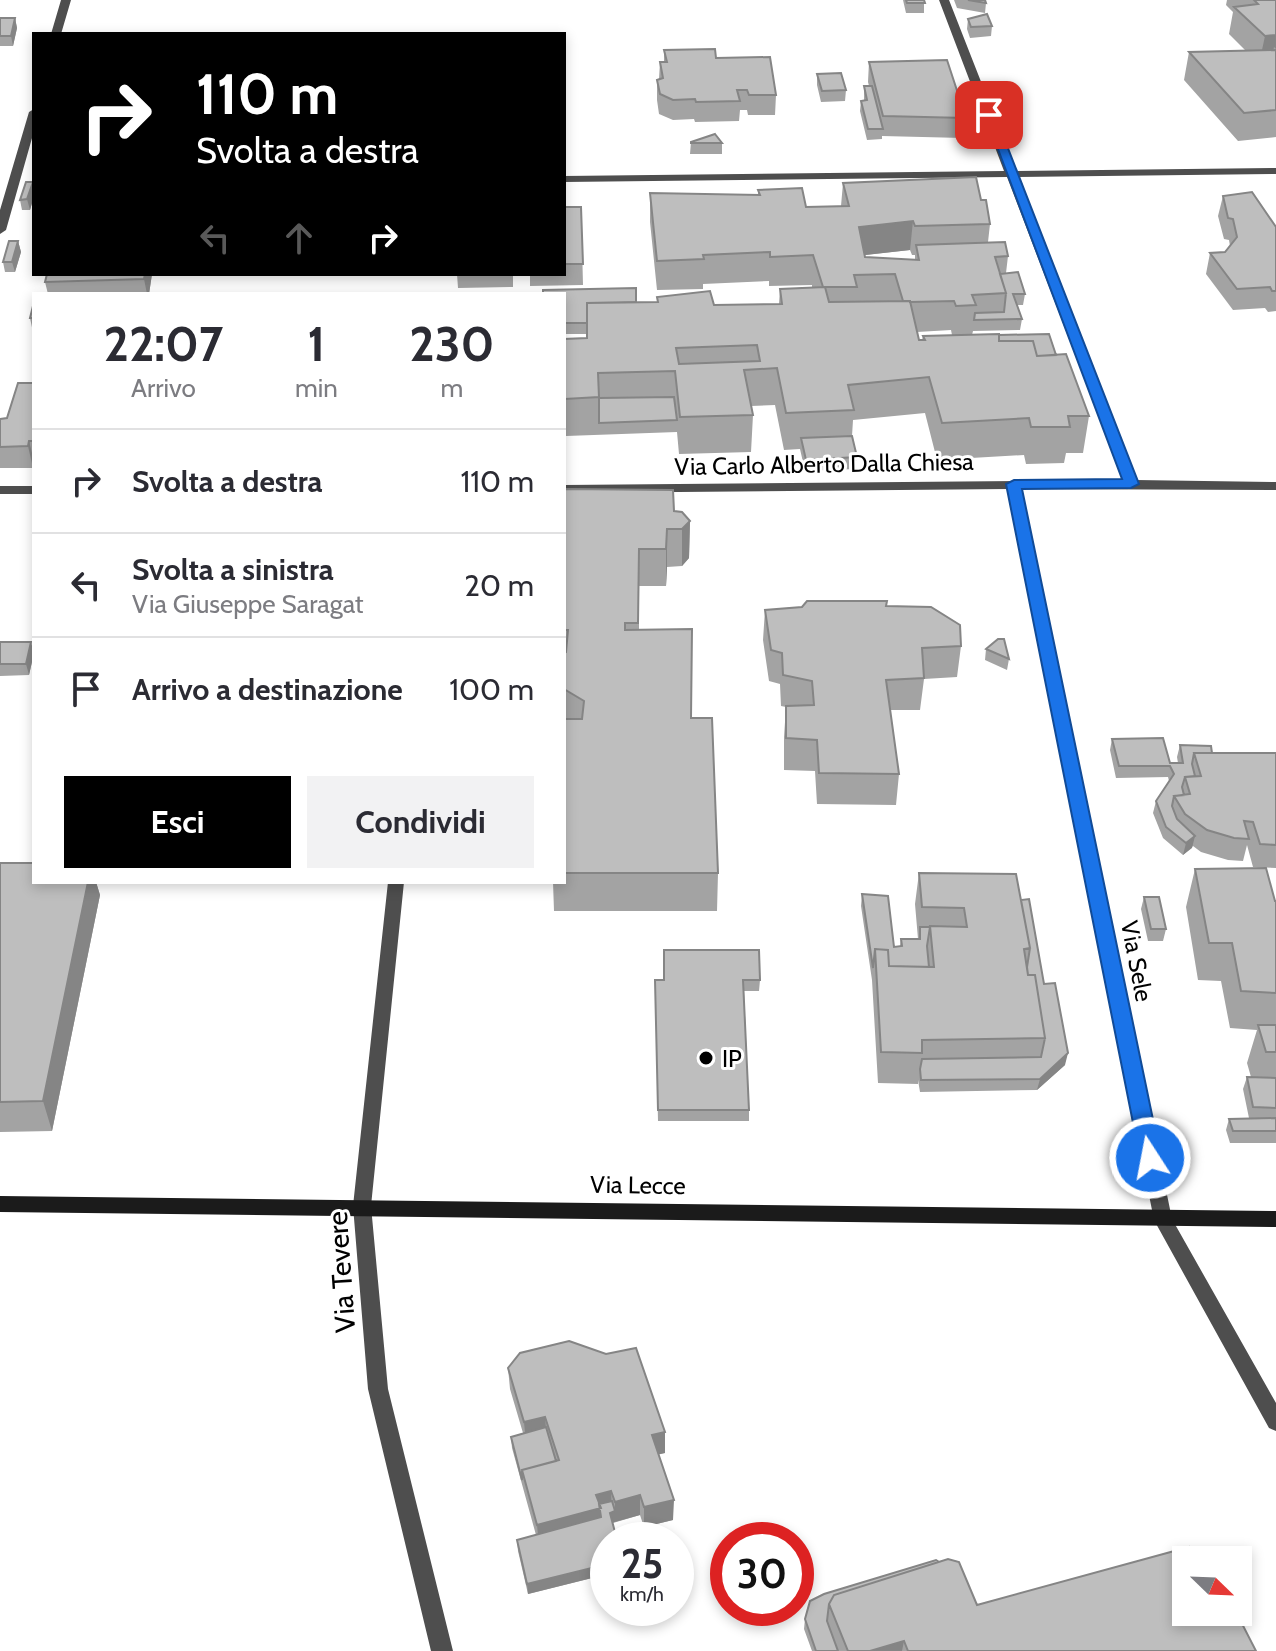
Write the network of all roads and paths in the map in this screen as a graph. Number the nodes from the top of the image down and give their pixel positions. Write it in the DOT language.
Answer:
graph roads {
  1 [pos="66,0"];
  2 [pos="944,0"];
  3 [pos="57,32"];
  4 [pos="32,119"];
  5 [pos="1276,171"];
  6 [pos="1011,172"];
  7 [pos="566,179"];
  8 [pos="0,230"];
  9 [pos="1014,484"];
  10 [pos="1131,484"];
  11 [pos="1276,486"];
  12 [pos="566,489"];
  13 [pos="0,490"];
  14 [pos="32,490"];
  15 [pos="396,884"];
  16 [pos="0,1204"];
  17 [pos="362,1206"];
  18 [pos="1276,1219"];
  19 [pos="1163,1220"];
  20 [pos="1276,1422"];
  21 [pos="442,1651"];
  1 -- 3 [label="street"];
  2 -- 6 [label="street"];
  4 -- 8 [label="street"];
  5 -- 6 [label="street"];
  6 -- 7 [label="street"];
  6 -- 10 [label="street"];
  9 -- 10 [label="street, Via Carlo Alberto Dalla Chiesa"];
  9 -- 12 [label="street, Via Carlo Alberto Dalla Chiesa"];
  9 -- 19 [label="street, Via Sele"];
  10 -- 11 [label="street, Via Carlo Alberto Dalla Chiesa"];
  13 -- 14 [label="street"];
  15 -- 17 [label="street, Via Tevere"];
  16 -- 17 [label="street, Via Lecce"];
  17 -- 19 [label="street, Via Lecce"];
  17 -- 21 [label="street, Via Tevere"];
  18 -- 19 [label="street, Via Lecce"];
  19 -- 20 [label="street, Via Sele"];
}
